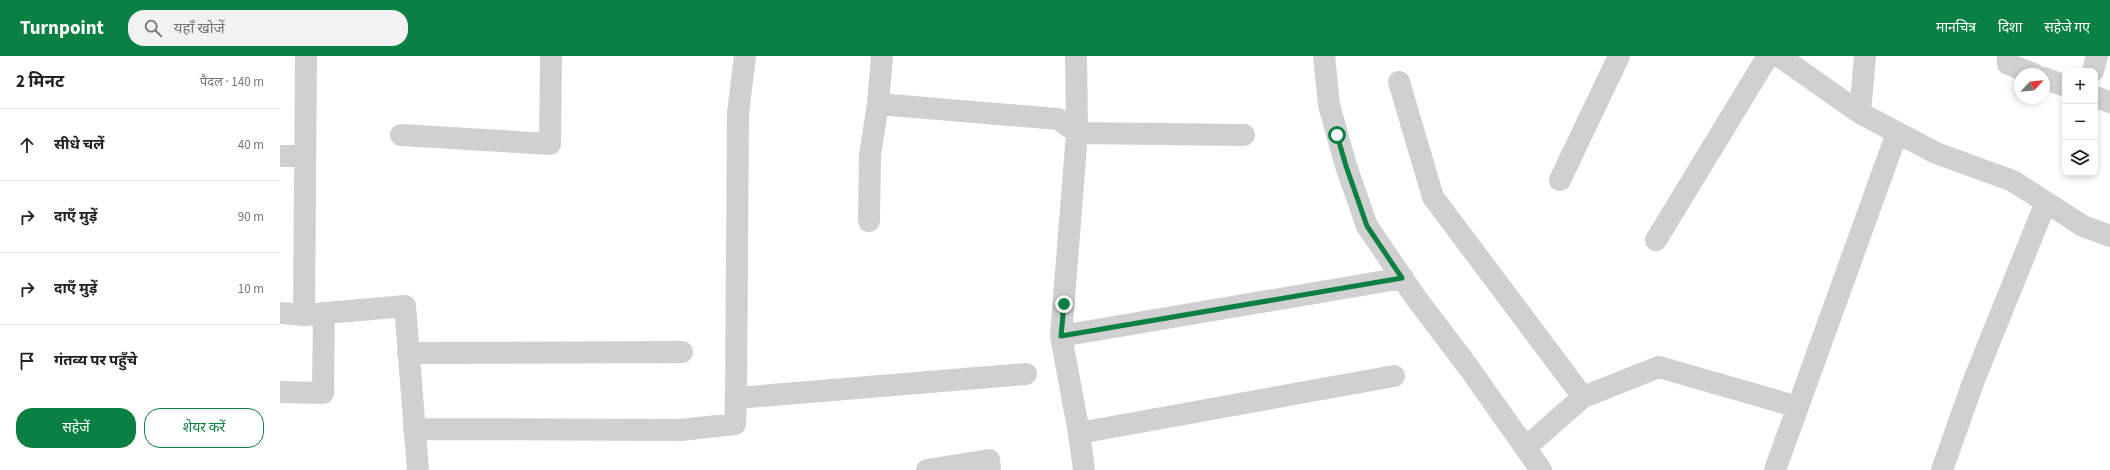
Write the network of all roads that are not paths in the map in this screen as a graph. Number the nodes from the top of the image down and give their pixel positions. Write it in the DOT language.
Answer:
graph roads {
  1 [pos="306,56"];
  2 [pos="551,56"];
  3 [pos="745,56"];
  4 [pos="882,56"];
  5 [pos="1076,56"];
  6 [pos="1324,56"];
  7 [pos="1619,56"];
  8 [pos="1768,56"];
  9 [pos="1779,56"];
  10 [pos="1865,56"];
  11 [pos="2008,56"];
  12 [pos="2097,56"];
  13 [pos="2018,68"];
  14 [pos="2095,68"];
  15 [pos="2050,80"];
  16 [pos="1399,82"];
  17 [pos="2062,85"];
  18 [pos="2098,98"];
  19 [pos="2110,102"];
  20 [pos="878,104"];
  21 [pos="1860,113"];
  22 [pos="1077,133"];
  23 [pos="1897,133"];
  24 [pos="401,134"];
  25 [pos="1244,135"];
  26 [pos="280,156"];
  27 [pos="305,156"];
  28 [pos="1560,180"];
  29 [pos="2046,202"];
  30 [pos="869,221"];
  31 [pos="2110,236"];
  32 [pos="1656,240"];
  33 [pos="1402,278"];
  34 [pos="280,312"];
  35 [pos="314,314"];
  36 [pos="1061,336"];
  37 [pos="682,352"];
  38 [pos="408,353"];
  39 [pos="1026,374"];
  40 [pos="1394,376"];
  41 [pos="280,392"];
  42 [pos="1583,397"];
  43 [pos="736,398"];
  44 [pos="1798,407"];
  45 [pos="414,429"];
  46 [pos="1079,433"];
  47 [pos="1525,448"];
  48 [pos="418,470"];
  49 [pos="927,470"];
  50 [pos="990,470"];
  51 [pos="1084,470"];
  52 [pos="1540,470"];
  53 [pos="1775,470"];
  54 [pos="1942,470"];
  1 -- 27 [label="street"];
  2 -- 24 [label="street"];
  3 -- 43 [label="street"];
  4 -- 20 [label="street"];
  5 -- 22 [label="street"];
  6 -- 33 [label="street"];
  7 -- 28 [label="street"];
  8 -- 32 [label="street"];
  9 -- 21 [label="street"];
  10 -- 21 [label="street"];
  11 -- 13 [label="street"];
  12 -- 14 [label="street"];
  15 -- 17 [label="street"];
  16 -- 42 [label="street"];
  18 -- 19 [label="street"];
  20 -- 22 [label="street"];
  20 -- 30 [label="street"];
  21 -- 23 [label="street"];
  22 -- 25 [label="street"];
  22 -- 36 [label="street"];
  23 -- 29 [label="street"];
  23 -- 44 [label="street"];
  26 -- 27 [label="street"];
  27 -- 35 [label="street"];
  29 -- 31 [label="street"];
  29 -- 54 [label="street"];
  33 -- 36 [label="street"];
  33 -- 47 [label="street"];
  34 -- 35 [label="street"];
  35 -- 38 [label="street"];
  35 -- 41 [label="street"];
  36 -- 46 [label="street"];
  37 -- 38 [label="street"];
  38 -- 45 [label="street"];
  39 -- 43 [label="street"];
  40 -- 46 [label="street"];
  42 -- 44 [label="street"];
  42 -- 47 [label="street"];
  43 -- 45 [label="street"];
  44 -- 53 [label="street"];
  45 -- 48 [label="street"];
  46 -- 51 [label="street"];
  47 -- 52 [label="street"];
  49 -- 50 [label="street"];
}
